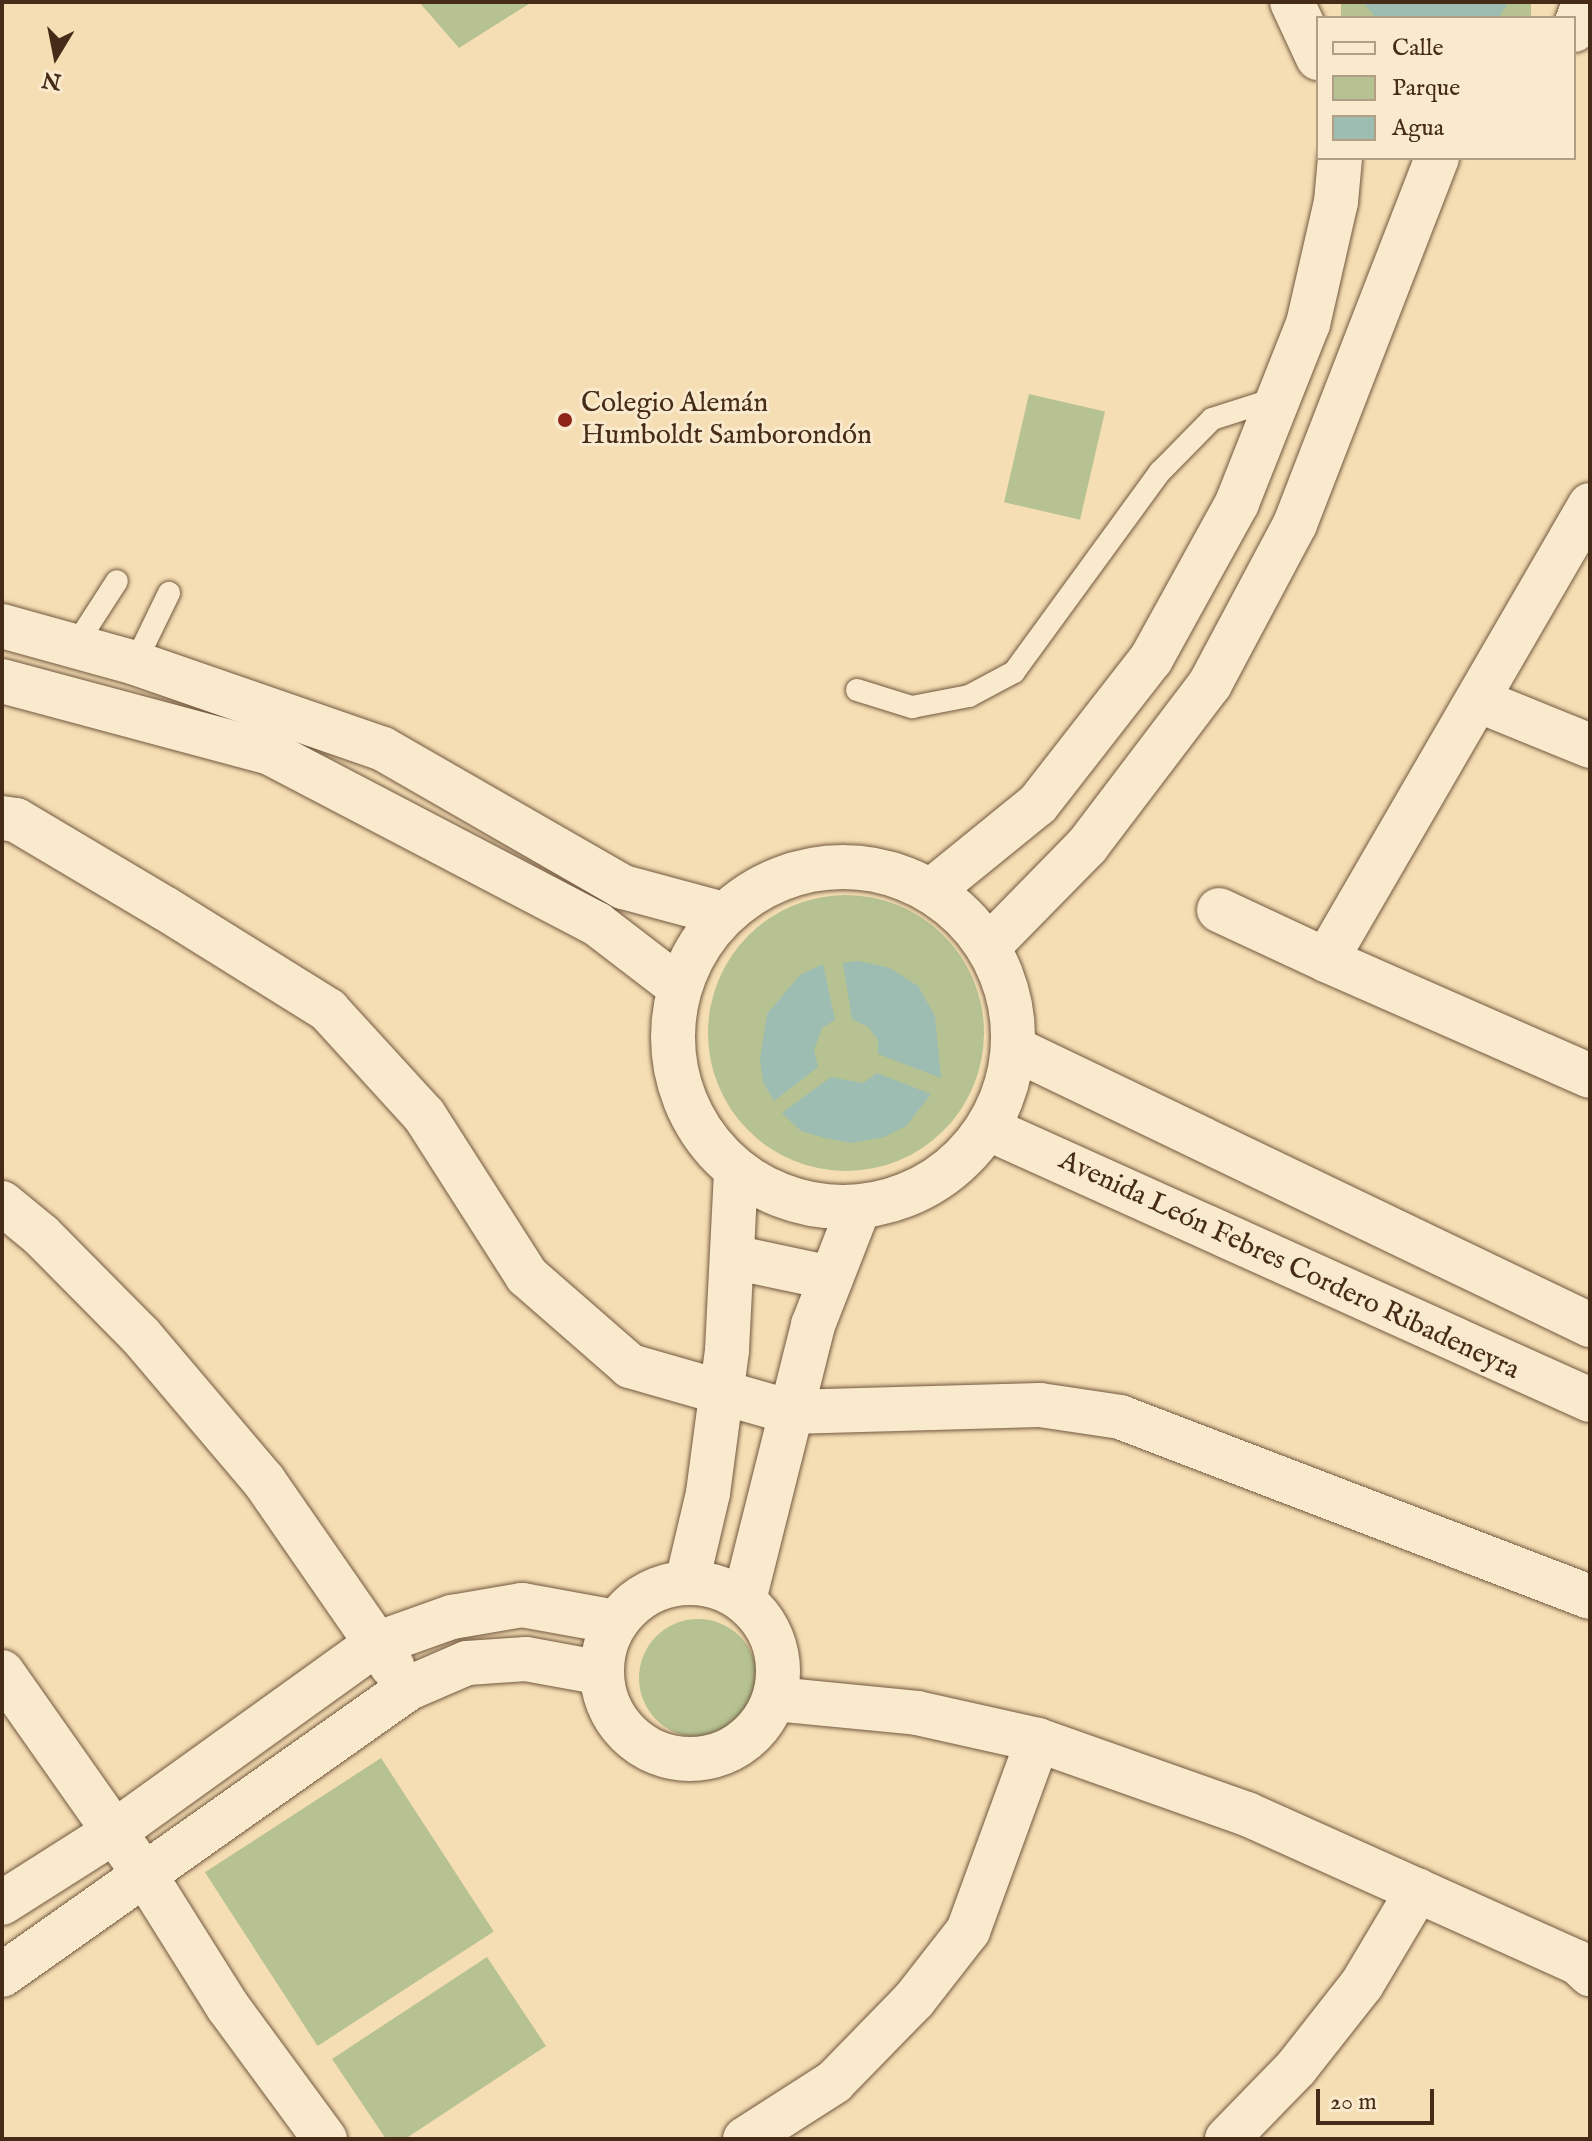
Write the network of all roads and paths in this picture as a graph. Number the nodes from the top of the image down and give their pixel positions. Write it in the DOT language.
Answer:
graph roads {
  1 [pos="1292,2"];
  2 [pos="1585,2"];
  3 [pos="1576,25"];
  4 [pos="1316,54"];
  5 [pos="1340,160"];
  6 [pos="1436,160"];
  7 [pos="1279,397"];
  8 [pos="1590,505"];
  9 [pos="117,581"];
  10 [pos="169,593"];
  11 [pos="2,626"];
  12 [pos="75,646"];
  13 [pos="135,663"];
  14 [pos="2,681"];
  15 [pos="857,690"];
  16 [pos="1480,701"];
  17 [pos="1590,746"];
  18 [pos="2,818"];
  19 [pos="932,890"];
  20 [pos="1219,910"];
  21 [pos="723,914"];
  22 [pos="989,946"];
  23 [pos="1326,960"];
  24 [pos="679,987"];
  25 [pos="1015,1049"];
  26 [pos="1590,1076"];
  27 [pos="989,1129"];
  28 [pos="736,1171"];
  29 [pos="2,1203"];
  30 [pos="859,1207"];
  31 [pos="733,1257"];
  32 [pos="831,1278"];
  33 [pos="1590,1325"];
  34 [pos="721,1392"];
  35 [pos="1590,1400"];
  36 [pos="790,1412"];
  37 [pos="687,1582"];
  38 [pos="1590,1597"];
  39 [pos="744,1600"];
  40 [pos="616,1622"];
  41 [pos="376,1644"];
  42 [pos="2,1672"];
  43 [pos="602,1673"];
  44 [pos="409,1688"];
  45 [pos="775,1699"];
  46 [pos="1038,1740"];
  47 [pos="114,1832"];
  48 [pos="147,1878"];
  49 [pos="1418,1890"];
  50 [pos="2,1903"];
  51 [pos="1590,1974"];
  52 [pos="2,1975"];
  53 [pos="325,2139"];
  54 [pos="745,2139"];
  55 [pos="1227,2139"];
  1 -- 4 [label="street"];
  2 -- 3 [label="street"];
  5 -- 7 [label="street"];
  6 -- 22 [label="street"];
  7 -- 15 [label="lane"];
  7 -- 19 [label="street"];
  8 -- 16 [label="street"];
  9 -- 12 [label="lane"];
  10 -- 13 [label="lane"];
  11 -- 12 [label="street"];
  12 -- 13 [label="street"];
  13 -- 21 [label="street"];
  14 -- 24 [label="street"];
  16 -- 17 [label="street"];
  16 -- 23 [label="street"];
  18 -- 34 [label="street"];
  19 -- 21 [label="street"];
  19 -- 22 [label="street"];
  20 -- 23 [label="street"];
  21 -- 24 [label="street"];
  22 -- 25 [label="street"];
  23 -- 26 [label="street"];
  24 -- 28 [label="street"];
  25 -- 27 [label="street"];
  25 -- 33 [label="street"];
  27 -- 30 [label="street"];
  27 -- 35 [label="street, Avenida León Febres Cordero Ribadeneyra"];
  28 -- 30 [label="street"];
  28 -- 31 [label="street"];
  29 -- 41 [label="street"];
  30 -- 32 [label="street"];
  31 -- 32 [label="street"];
  31 -- 34 [label="street"];
  32 -- 36 [label="street"];
  34 -- 36 [label="street"];
  34 -- 37 [label="street"];
  36 -- 38 [label="street"];
  36 -- 39 [label="street"];
  37 -- 39 [label="street"];
  37 -- 40 [label="street"];
  39 -- 45 [label="street"];
  40 -- 41 [label="street"];
  40 -- 43 [label="street"];
  41 -- 44 [label="street"];
  41 -- 47 [label="street"];
  42 -- 47 [label="street"];
  43 -- 44 [label="street"];
  43 -- 45 [label="street"];
  44 -- 48 [label="street"];
  45 -- 46 [label="street"];
  46 -- 49 [label="street"];
  46 -- 54 [label="street"];
  47 -- 48 [label="street"];
  47 -- 50 [label="street"];
  48 -- 52 [label="street"];
  48 -- 53 [label="street"];
  49 -- 51 [label="street"];
  49 -- 55 [label="street"];
}
